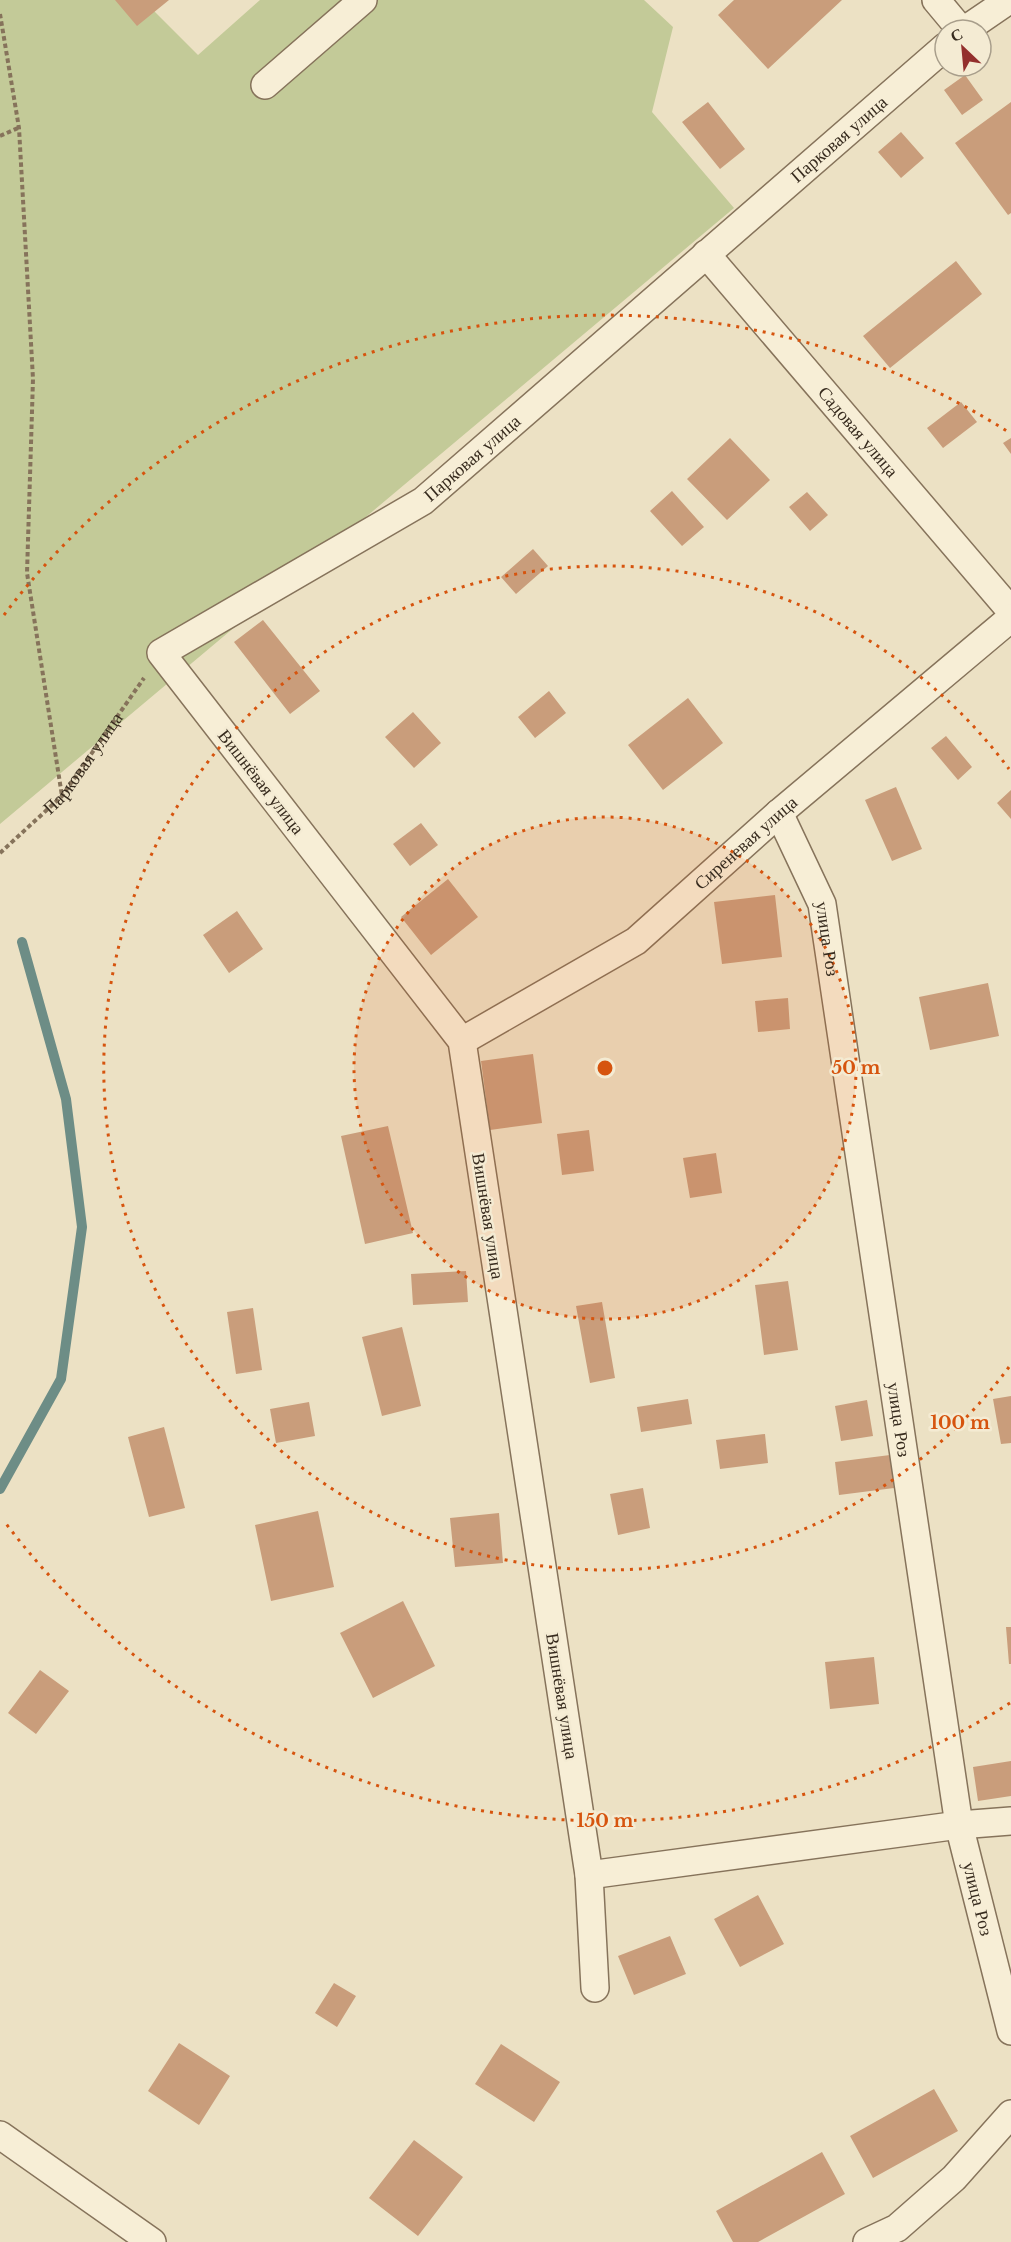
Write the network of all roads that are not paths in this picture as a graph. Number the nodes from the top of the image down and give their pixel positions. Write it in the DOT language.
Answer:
graph roads {
  1 [pos="363,0"];
  2 [pos="936,0"];
  3 [pos="1009,0"];
  4 [pos="952,18"];
  5 [pos="981,18"];
  6 [pos="933,57"];
  7 [pos="265,85"];
  8 [pos="706,254"];
  9 [pos="1011,611"];
  10 [pos="1011,618"];
  11 [pos="161,653"];
  12 [pos="779,813"];
  13 [pos="462,1041"];
  14 [pos="1011,1821"];
  15 [pos="959,1825"];
  16 [pos="590,1875"];
  17 [pos="595,1988"];
  18 [pos="1011,2031"];
  19 [pos="1011,2114"];
  20 [pos="0,2135"];
  21 [pos="152,2242"];
  22 [pos="867,2242"];
  1 -- 7 [label="street"];
  2 -- 4 [label="street"];
  3 -- 5 [label="street"];
  6 -- 8 [label="street, Парковая улица"];
  8 -- 9 [label="street, Садовая улица"];
  8 -- 11 [label="street, Парковая улица"];
  10 -- 12 [label="street, Сиреневая улица"];
  11 -- 13 [label="street, Вишнёвая улица"];
  12 -- 13 [label="street, Сиреневая улица"];
  12 -- 15 [label="street, улица Роз"];
  13 -- 16 [label="street, Вишнёвая улица"];
  14 -- 15 [label="street"];
  15 -- 16 [label="street"];
  15 -- 18 [label="street, улица Роз"];
  16 -- 17 [label="street, Вишнёвая улица"];
  19 -- 22 [label="street"];
  20 -- 21 [label="street"];
}
